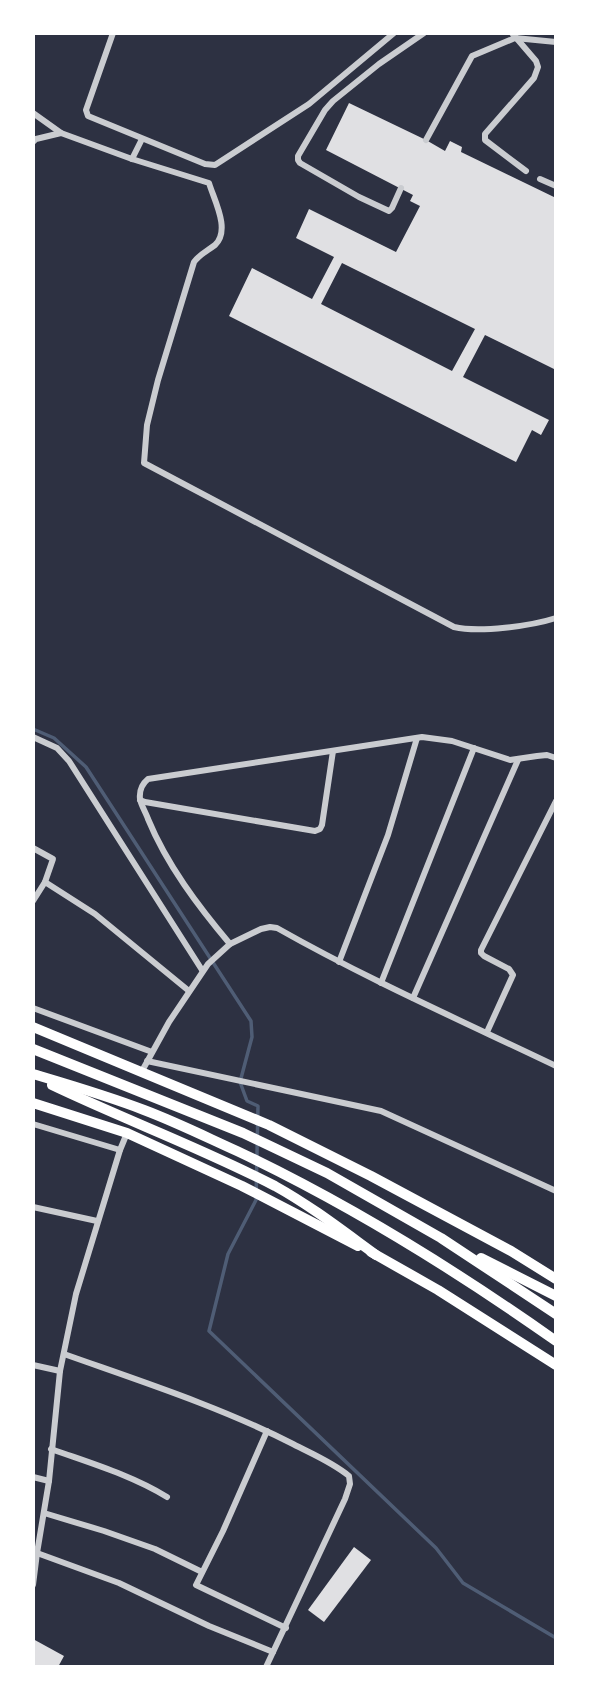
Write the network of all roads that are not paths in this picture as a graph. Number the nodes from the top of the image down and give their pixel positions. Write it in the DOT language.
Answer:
graph roads {
  1 [pos="113,33"];
  2 [pos="394,33"];
  3 [pos="424,33"];
  4 [pos="513,36"];
  5 [pos="556,42"];
  6 [pos="33,113"];
  7 [pos="61,133"];
  8 [pos="142,139"];
  9 [pos="426,140"];
  10 [pos="33,142"];
  11 [pos="132,159"];
  12 [pos="526,171"];
  13 [pos="540,179"];
  14 [pos="556,186"];
  15 [pos="401,188"];
  16 [pos="556,618"];
  17 [pos="33,737"];
  18 [pos="417,738"];
  19 [pos="474,748"];
  20 [pos="333,751"];
  21 [pos="556,758"];
  22 [pos="518,760"];
  23 [pos="140,800"];
  24 [pos="556,800"];
  25 [pos="33,848"];
  26 [pos="45,882"];
  27 [pos="33,901"];
  28 [pos="227,946"];
  29 [pos="339,962"];
  30 [pos="202,970"];
  31 [pos="381,983"];
  32 [pos="189,991"];
  33 [pos="413,998"];
  34 [pos="33,1009"];
  35 [pos="33,1027"];
  36 [pos="487,1032"];
  37 [pos="33,1049"];
  38 [pos="152,1052"];
  39 [pos="555,1064"];
  40 [pos="144,1066"];
  41 [pos="33,1075"];
  42 [pos="33,1103"];
  43 [pos="33,1124"];
  44 [pos="127,1133"];
  45 [pos="120,1150"];
  46 [pos="556,1191"];
  47 [pos="33,1207"];
  48 [pos="97,1221"];
  49 [pos="441,1238"];
  50 [pos="376,1255"];
  51 [pos="556,1279"];
  52 [pos="556,1296"];
  53 [pos="556,1314"];
  54 [pos="556,1341"];
  55 [pos="64,1354"];
  56 [pos="33,1365"];
  57 [pos="556,1365"];
  58 [pos="60,1371"];
  59 [pos="267,1431"];
  60 [pos="51,1449"];
  61 [pos="33,1477"];
  62 [pos="48,1481"];
  63 [pos="167,1497"];
  64 [pos="44,1513"];
  65 [pos="37,1553"];
  66 [pos="202,1572"];
  67 [pos="33,1586"];
  68 [pos="286,1628"];
  69 [pos="273,1652"];
  70 [pos="266,1667"];
  1 -- 8 [label="street"];
  2 -- 8 [label="street"];
  3 -- 15 [label="street"];
  4 -- 5 [label="street"];
  4 -- 9 [label="street"];
  4 -- 12 [label="street"];
  6 -- 7 [label="street"];
  7 -- 10 [label="street"];
  7 -- 11 [label="street"];
  8 -- 11 [label="street"];
  11 -- 16 [label="street"];
  13 -- 14 [label="street"];
  17 -- 30 [label="street"];
  18 -- 19 [label="street"];
  18 -- 20 [label="street"];
  18 -- 29 [label="street"];
  19 -- 22 [label="street"];
  19 -- 31 [label="street"];
  20 -- 23 [label="street"];
  20 -- 23 [label="street"];
  21 -- 22 [label="street"];
  22 -- 33 [label="street"];
  23 -- 28 [label="street"];
  24 -- 36 [label="street"];
  25 -- 26 [label="street"];
  26 -- 27 [label="street"];
  26 -- 32 [label="street"];
  28 -- 29 [label="street"];
  28 -- 30 [label="street"];
  29 -- 31 [label="street"];
  30 -- 32 [label="street"];
  31 -- 33 [label="street"];
  32 -- 38 [label="street"];
  33 -- 36 [label="street"];
  34 -- 38 [label="street"];
  35 -- 40 [label="highway"];
  36 -- 39 [label="street"];
  37 -- 49 [label="highway"];
  38 -- 40 [label="street"];
  40 -- 46 [label="street"];
  40 -- 51 [label="highway"];
  41 -- 50 [label="highway"];
  41 -- 54 [label="highway"];
  42 -- 44 [label="highway"];
  43 -- 45 [label="street"];
  44 -- 45 [label="street"];
  44 -- 50 [label="highway"];
  45 -- 48 [label="street"];
  47 -- 48 [label="street"];
  48 -- 55 [label="street"];
  49 -- 52 [label="highway"];
  49 -- 53 [label="highway"];
  50 -- 57 [label="highway"];
  55 -- 58 [label="street"];
  55 -- 59 [label="street"];
  56 -- 58 [label="street"];
  58 -- 60 [label="street"];
  59 -- 66 [label="street"];
  59 -- 68 [label="street"];
  60 -- 62 [label="street"];
  60 -- 63 [label="street"];
  61 -- 62 [label="street"];
  62 -- 64 [label="street"];
  64 -- 65 [label="street"];
  64 -- 66 [label="street"];
  65 -- 67 [label="street"];
  65 -- 69 [label="street"];
  66 -- 68 [label="street"];
  68 -- 69 [label="street"];
  69 -- 70 [label="street"];
}
